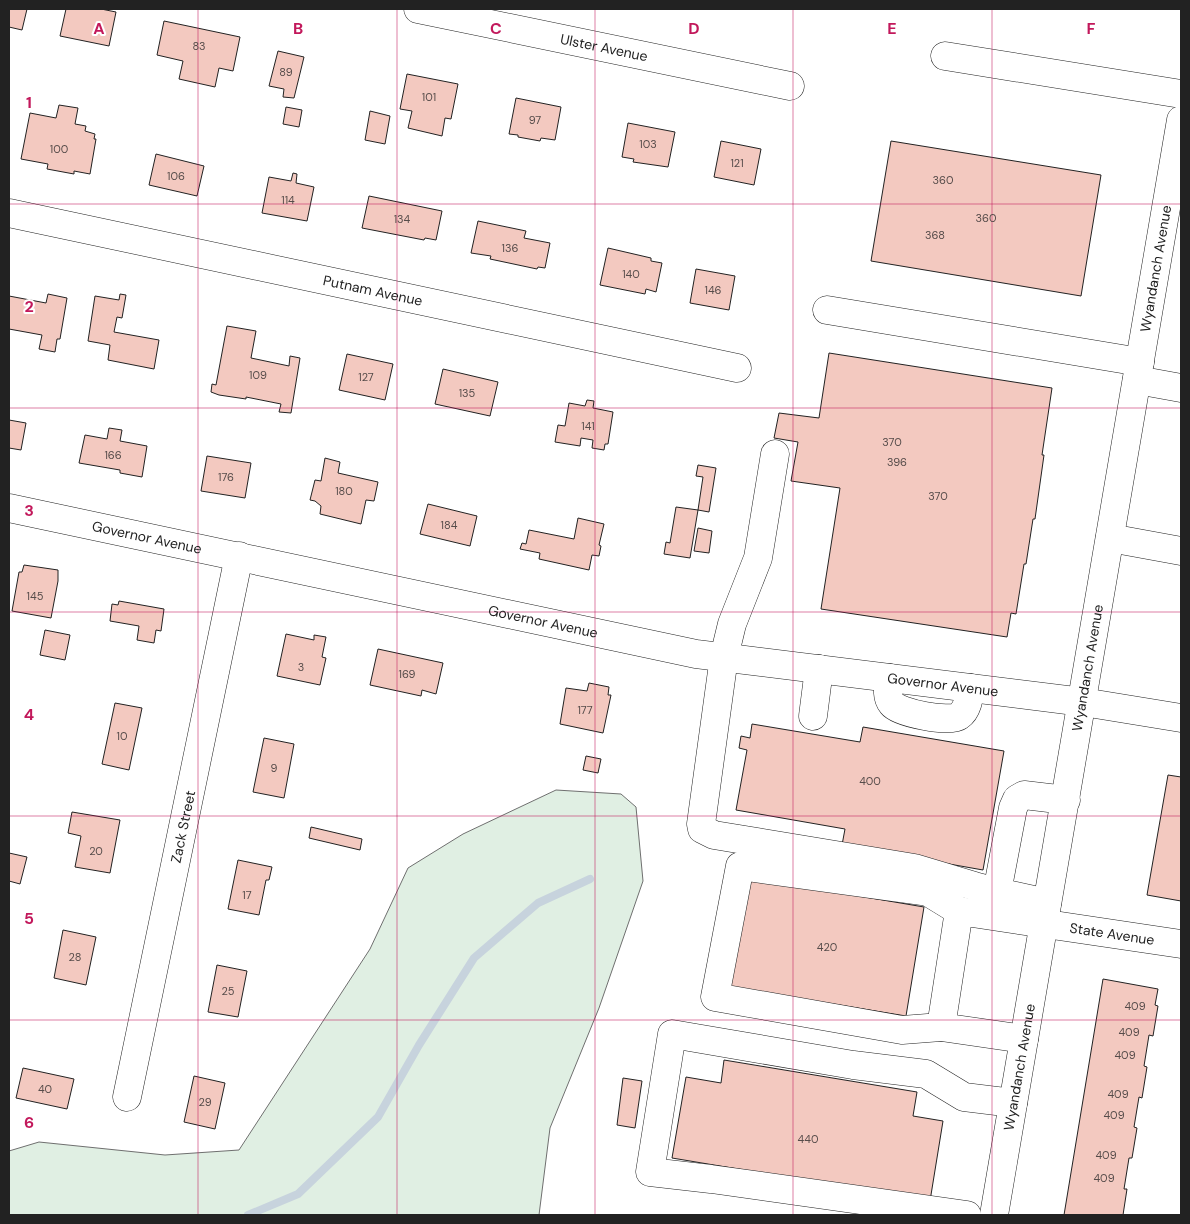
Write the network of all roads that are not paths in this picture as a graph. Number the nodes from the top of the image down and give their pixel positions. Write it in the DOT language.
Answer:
graph roads {
  1 [pos="418,9"];
  2 [pos="945,56"];
  3 [pos="790,86"];
  4 [pos="1181,94"];
  5 [pos="1181,120"];
  6 [pos="1176,176"];
  7 [pos="9,214"];
  8 [pos="827,310"];
  9 [pos="736,368"];
  10 [pos="1139,371"];
  11 [pos="1181,388"];
  12 [pos="774,454"];
  13 [pos="9,508"];
  14 [pos="1110,538"];
  15 [pos="1181,550"];
  16 [pos="239,556"];
  17 [pos="724,657"];
  18 [pos="819,669"];
  19 [pos="1083,702"];
  20 [pos="813,716"];
  21 [pos="1181,718"];
  22 [pos="1066,800"];
  23 [pos="997,892"];
  24 [pos="959,912"];
  25 [pos="1045,912"];
  26 [pos="1181,944"];
  27 [pos="941,1027"];
  28 [pos="1024,1039"];
  29 [pos="127,1097"];
  30 [pos="1013,1104"];
  31 [pos="967,1215"];
  32 [pos="994,1215"];
  1 -- 3 [label="street, Ulster Avenue"];
  2 -- 4 [label="street"];
  5 -- 6 [label="street, Wyandanch Avenue"];
  6 -- 10 [label="street, Wyandanch Avenue"];
  7 -- 9 [label="street, Putnam Avenue"];
  8 -- 10 [label="street"];
  10 -- 11 [label="street"];
  10 -- 14 [label="street, Wyandanch Avenue"];
  12 -- 17 [label="street"];
  13 -- 16 [label="street, Governor Avenue"];
  14 -- 15 [label="street"];
  14 -- 19 [label="street, Wyandanch Avenue"];
  16 -- 17 [label="street, Governor Avenue"];
  16 -- 29 [label="street, Zack Street"];
  17 -- 18 [label="street, Governor Avenue"];
  17 -- 23 [label="street"];
  18 -- 19 [label="street, Governor Avenue"];
  18 -- 20 [label="street"];
  19 -- 21 [label="street, Governor Avenue"];
  19 -- 22 [label="street, Wyandanch Avenue"];
  22 -- 23 [label="street"];
  22 -- 25 [label="street, Wyandanch Avenue"];
  23 -- 25 [label="street"];
  24 -- 25 [label="street"];
  24 -- 27 [label="street"];
  24 -- 27 [label="street"];
  25 -- 26 [label="street, State Avenue"];
  25 -- 28 [label="street, Wyandanch Avenue"];
  27 -- 28 [label="street"];
  28 -- 30 [label="street, Wyandanch Avenue"];
  30 -- 31 [label="street"];
  30 -- 32 [label="street, Wyandanch Avenue"];
}
